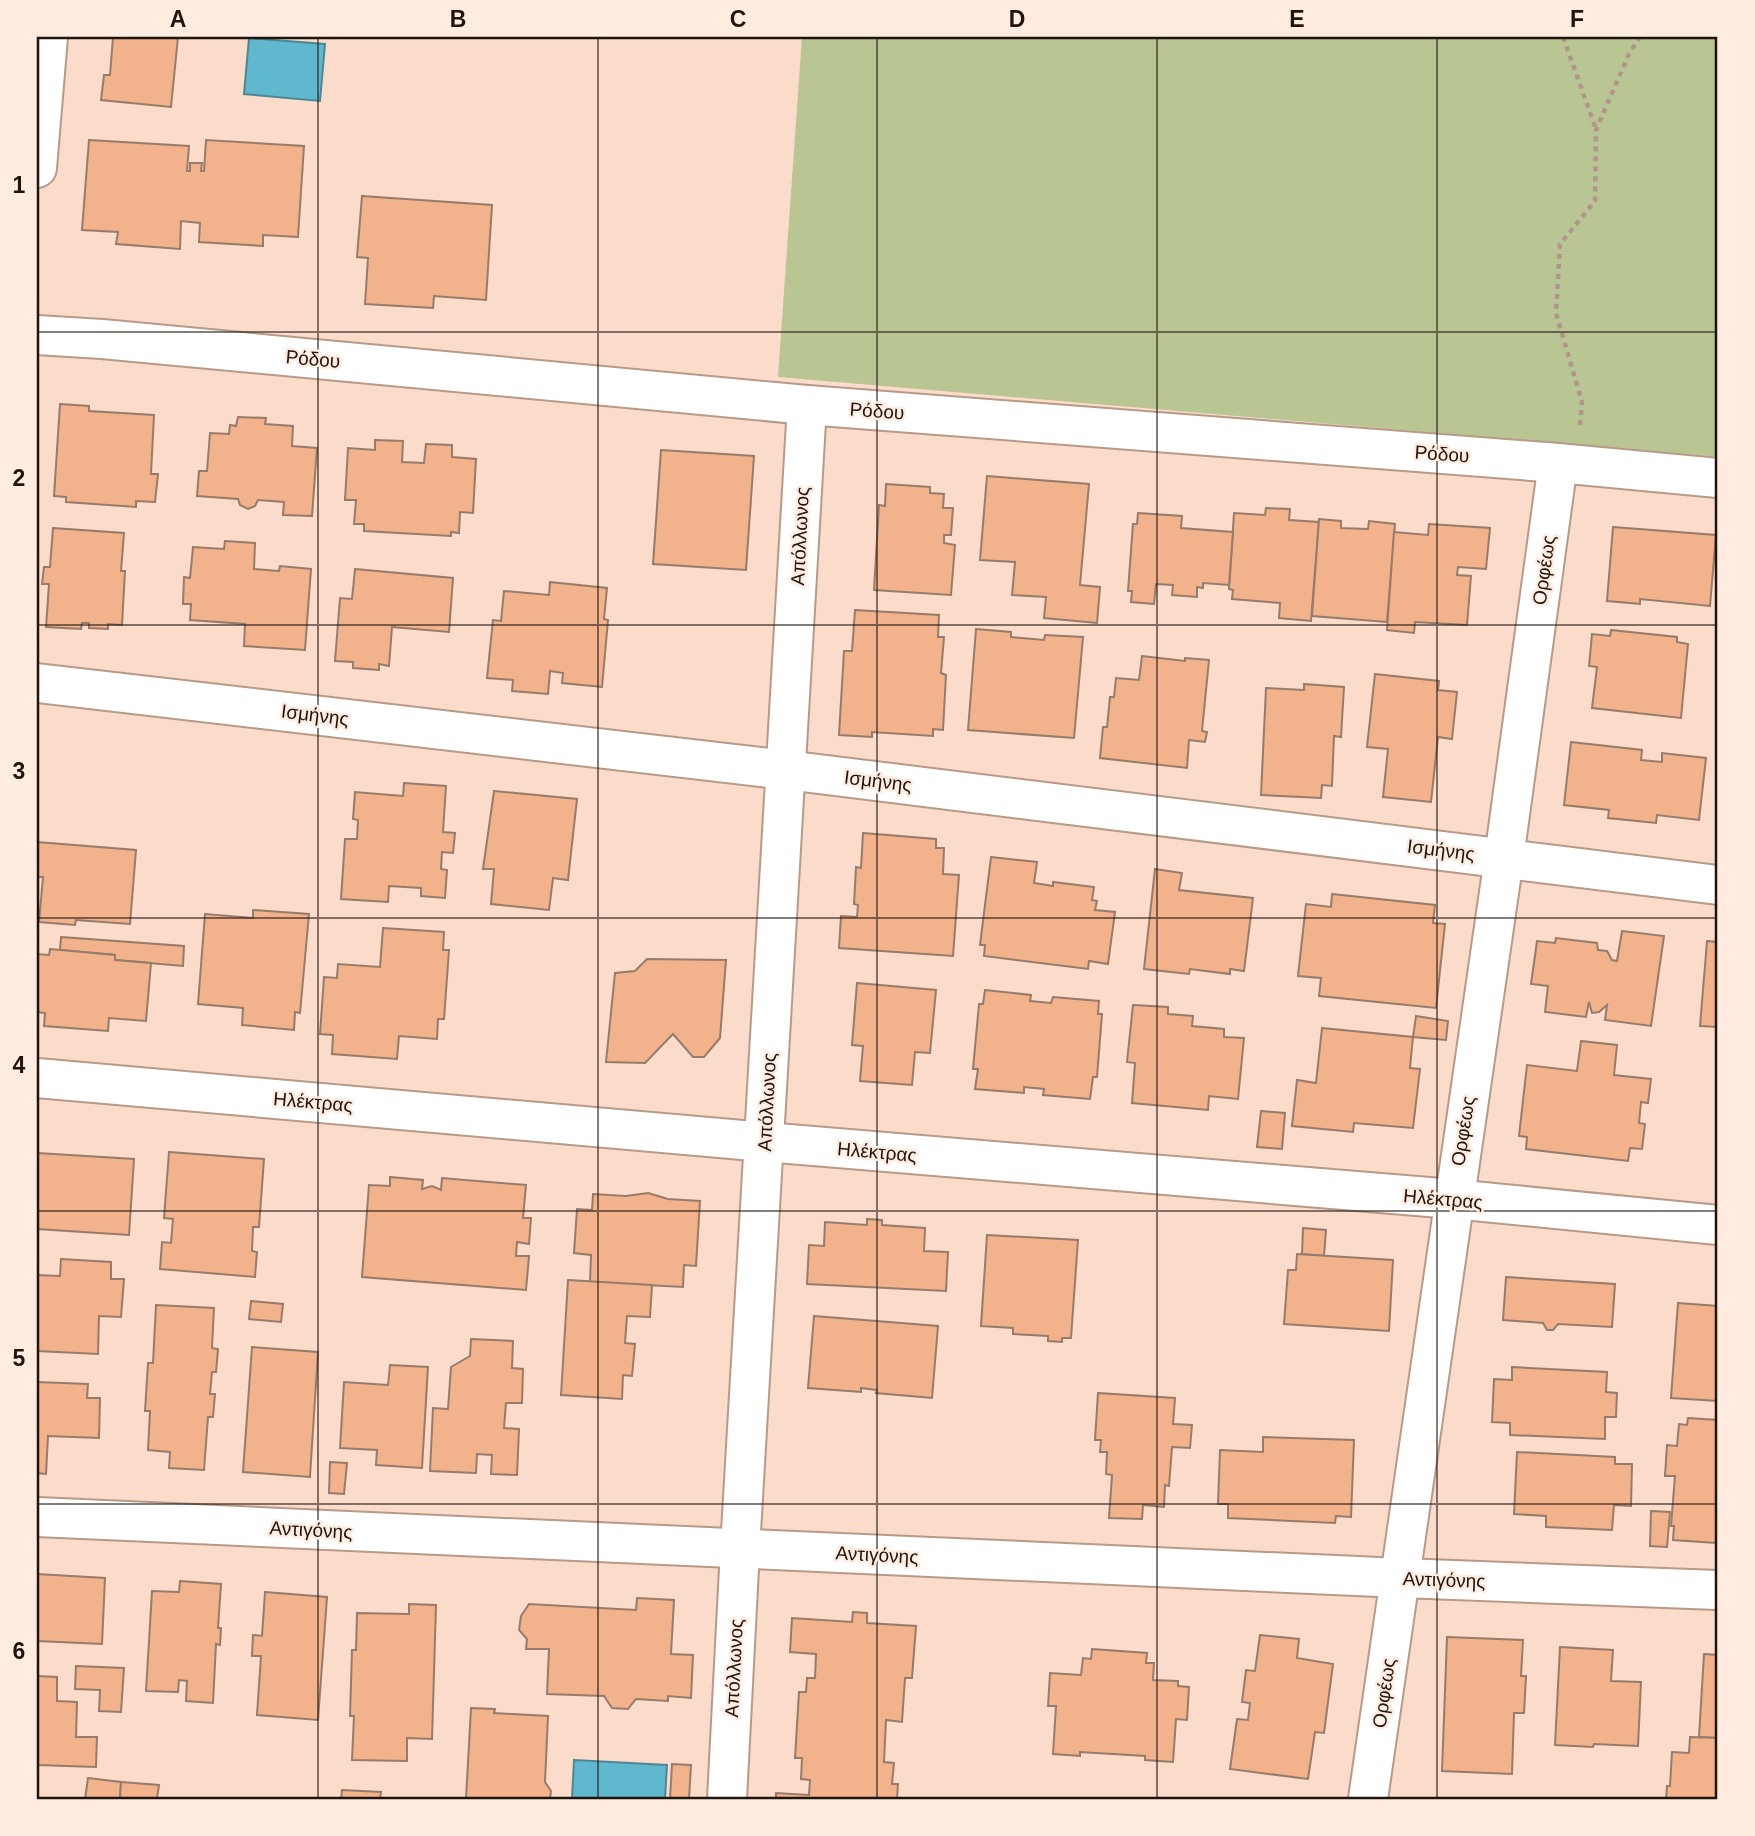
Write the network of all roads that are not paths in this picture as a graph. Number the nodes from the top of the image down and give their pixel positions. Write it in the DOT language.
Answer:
graph roads {
  1 [pos="48,37"];
  2 [pos="37,168"];
  3 [pos="37,335"];
  4 [pos="807,405"];
  5 [pos="1559,463"];
  6 [pos="1718,478"];
  7 [pos="37,683"];
  8 [pos="786,770"];
  9 [pos="1504,858"];
  10 [pos="1718,886"];
  11 [pos="37,1078"];
  12 [pos="765,1142"];
  13 [pos="1453,1199"];
  14 [pos="1718,1225"];
  15 [pos="37,1517"];
  16 [pos="740,1549"];
  17 [pos="1401,1578"];
  18 [pos="1718,1590"];
  19 [pos="727,1799"];
  20 [pos="1368,1799"];
  1 -- 2 [label="street"];
  3 -- 4 [label="street, Ρόδου"];
  4 -- 5 [label="street, Ρόδου"];
  4 -- 8 [label="street, Απόλλωνος"];
  5 -- 6 [label="street, Ρόδου"];
  5 -- 9 [label="street, Ορφέως"];
  7 -- 8 [label="street, Ισμήνης"];
  8 -- 9 [label="street, Ισμήνης"];
  8 -- 12 [label="street, Απόλλωνος"];
  9 -- 10 [label="street, Ισμήνης"];
  9 -- 13 [label="street, Ορφέως"];
  11 -- 12 [label="street, Ηλέκτρας"];
  12 -- 13 [label="street, Ηλέκτρας"];
  12 -- 16 [label="street, Απόλλωνος"];
  13 -- 14 [label="street, Ηλέκτρας"];
  13 -- 17 [label="street, Ορφέως"];
  15 -- 16 [label="street, Αντιγόνης"];
  16 -- 17 [label="street, Αντιγόνης"];
  16 -- 19 [label="street, Απόλλωνος"];
  17 -- 18 [label="street, Αντιγόνης"];
  17 -- 20 [label="street, Ορφέως"];
}
